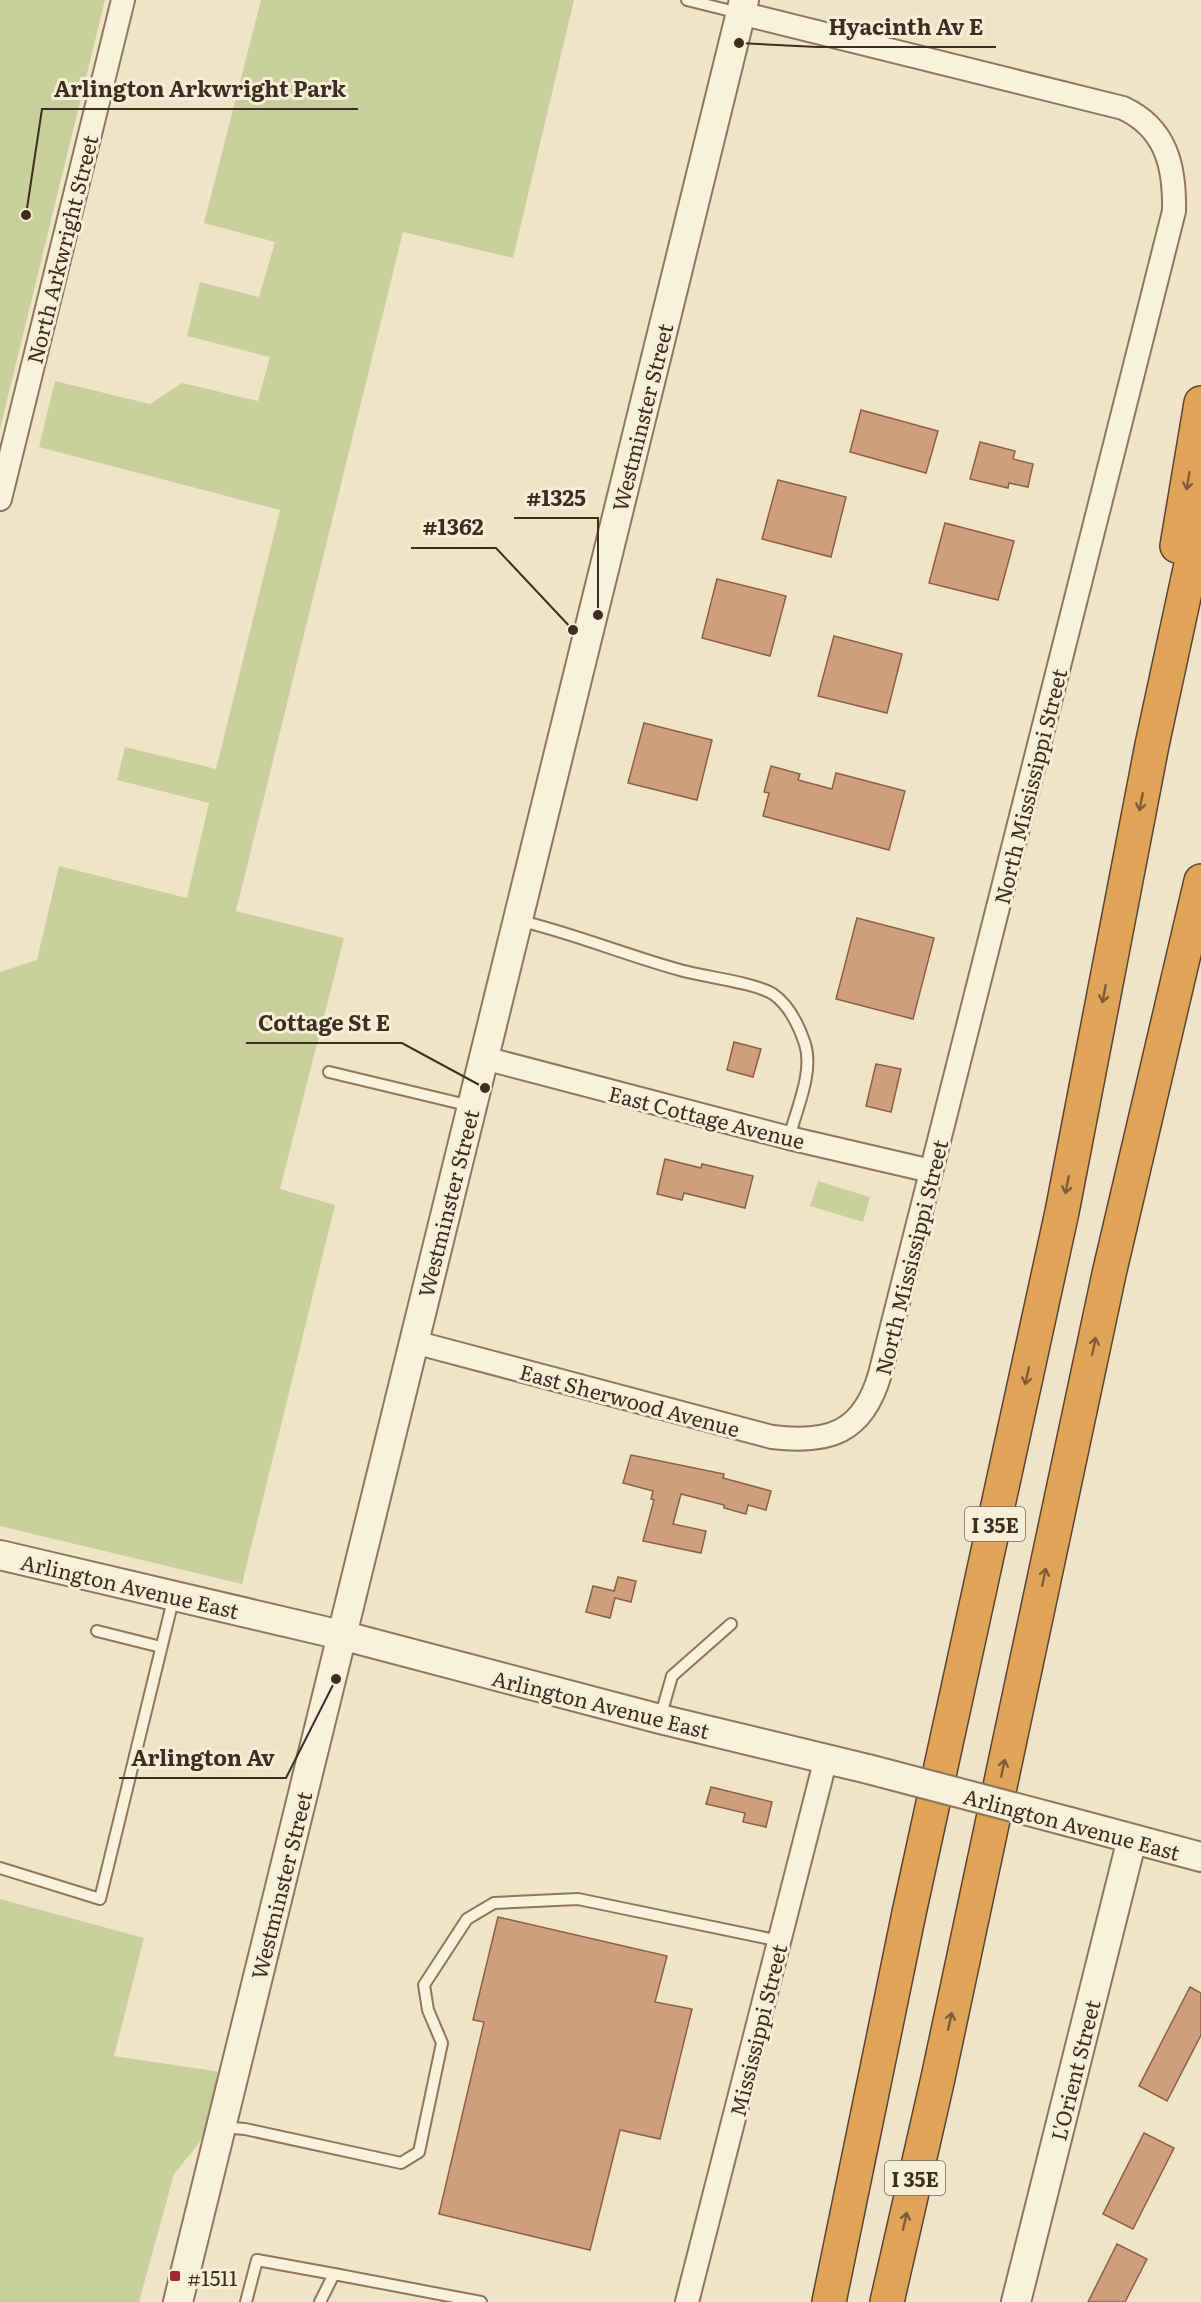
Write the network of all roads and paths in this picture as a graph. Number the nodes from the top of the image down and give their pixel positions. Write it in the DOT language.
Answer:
graph roads {
  1 [pos="123,0"];
  2 [pos="687,0"];
  3 [pos="742,7"];
  4 [pos="1201,403"];
  5 [pos="0,499"];
  6 [pos="1201,518"];
  7 [pos="1152,745"];
  8 [pos="1201,881"];
  9 [pos="517,920"];
  10 [pos="484,1059"];
  11 [pos="330,1072"];
  12 [pos="471,1106"];
  13 [pos="789,1138"];
  14 [pos="931,1171"];
  15 [pos="414,1342"];
  16 [pos="845,1427"];
  17 [pos="0,1555"];
  18 [pos="174,1596"];
  19 [pos="731,1624"];
  20 [pos="97,1631"];
  21 [pos="341,1635"];
  22 [pos="161,1647"];
  23 [pos="660,1719"];
  24 [pos="826,1758"];
  25 [pos="1132,1839"];
  26 [pos="1201,1857"];
  27 [pos="0,1868"];
  28 [pos="780,1941"];
  29 [pos="221,2127"];
  30 [pos="334,2274"];
  31 [pos="178,2302"];
  32 [pos="246,2302"];
  33 [pos="320,2302"];
  34 [pos="481,2302"];
  35 [pos="687,2302"];
  36 [pos="829,2302"];
  37 [pos="886,2302"];
  38 [pos="1016,2302"];
  1 -- 5 [label="street, North Arkwright Street"];
  2 -- 3 [label="lane"];
  3 -- 9 [label="street, Westminster Street"];
  3 -- 14 [label="street, North Mississippi Street"];
  4 -- 7 [label="highway, one-way"];
  6 -- 7 [label="highway, I 35E"];
  7 -- 36 [label="highway, I 35E, one-way"];
  37 -- 8 [label="highway, I 35E, one-way"];
  9 -- 10 [label="street, Westminster Street"];
  9 -- 13 [label="lane"];
  10 -- 12 [label="street, Westminster Street"];
  10 -- 13 [label="street, East Cottage Avenue"];
  11 -- 12 [label="lane"];
  12 -- 15 [label="street, Westminster Street"];
  13 -- 14 [label="street, East Cottage Avenue"];
  14 -- 16 [label="street, North Mississippi Street"];
  15 -- 16 [label="street, East Sherwood Avenue"];
  15 -- 21 [label="street, Westminster Street"];
  17 -- 18 [label="street, Arlington Avenue East"];
  18 -- 21 [label="street, Arlington Avenue East"];
  18 -- 22 [label="lane"];
  19 -- 23 [label="lane"];
  20 -- 22 [label="lane"];
  21 -- 23 [label="street, Arlington Avenue East"];
  21 -- 29 [label="street, Westminster Street"];
  22 -- 27 [label="lane"];
  23 -- 24 [label="street, Arlington Avenue East"];
  24 -- 25 [label="street, Arlington Avenue East, bridge"];
  24 -- 28 [label="street, Mississippi Street"];
  25 -- 26 [label="street, Arlington Avenue East"];
  25 -- 38 [label="street, L'Orient Street"];
  28 -- 29 [label="lane"];
  28 -- 35 [label="street, Mississippi Street"];
  29 -- 31 [label="street, Westminster Street"];
  30 -- 32 [label="lane"];
  30 -- 33 [label="lane"];
  30 -- 34 [label="lane"];
}
